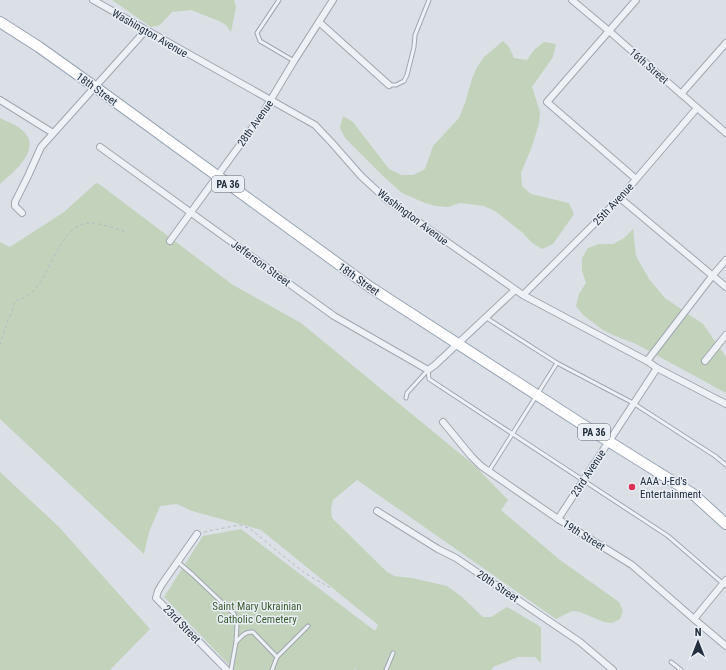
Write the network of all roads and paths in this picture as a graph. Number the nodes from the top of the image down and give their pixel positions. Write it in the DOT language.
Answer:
graph roads {
  1 [pos="93,0"];
  2 [pos="279,0"];
  3 [pos="333,0"];
  4 [pos="429,0"];
  5 [pos="572,0"];
  6 [pos="636,0"];
  7 [pos="0,22"];
  8 [pos="319,22"];
  9 [pos="146,30"];
  10 [pos="609,31"];
  11 [pos="726,43"];
  12 [pos="294,61"];
  13 [pos="389,85"];
  14 [pos="95,87"];
  15 [pos="681,94"];
  16 [pos="0,100"];
  17 [pos="271,101"];
  18 [pos="697,108"];
  19 [pos="53,133"];
  20 [pos="726,133"];
  21 [pos="100,147"];
  22 [pos="217,176"];
  23 [pos="636,179"];
  24 [pos="620,198"];
  25 [pos="190,212"];
  26 [pos="22,213"];
  27 [pos="127,232"];
  28 [pos="170,241"];
  29 [pos="726,260"];
  30 [pos="713,275"];
  31 [pos="726,287"];
  32 [pos="515,290"];
  33 [pos="523,295"];
  34 [pos="485,317"];
  35 [pos="726,335"];
  36 [pos="458,344"];
  37 [pos="0,345"];
  38 [pos="705,361"];
  39 [pos="647,362"];
  40 [pos="557,363"];
  41 [pos="657,368"];
  42 [pos="428,370"];
  43 [pos="536,395"];
  44 [pos="406,398"];
  45 [pos="633,404"];
  46 [pos="726,404"];
  47 [pos="443,422"];
  48 [pos="513,434"];
  49 [pos="608,441"];
  50 [pos="726,465"];
  51 [pos="489,472"];
  52 [pos="584,480"];
  53 [pos="377,511"];
  54 [pos="558,519"];
  55 [pos="726,524"];
  56 [pos="198,534"];
  57 [pos="178,562"];
  58 [pos="725,583"];
  59 [pos="332,589"];
  60 [pos="694,619"];
  61 [pos="308,626"];
  62 [pos="236,642"];
  63 [pos="726,646"];
  64 [pos="393,653"];
  65 [pos="277,658"];
  66 [pos="671,662"];
  67 [pos="226,670"];
  68 [pos="231,670"];
  69 [pos="272,670"];
  70 [pos="386,670"];
  71 [pos="613,670"];
  72 [pos="681,670"];
  1 -- 9 [label="street, Washington Avenue"];
  2 -- 12 [label="lane"];
  3 -- 8 [label="street, 28th Avenue"];
  4 -- 13 [label="lane"];
  5 -- 10 [label="street, 16th Street"];
  6 -- 10 [label="street"];
  7 -- 14 [label="main road, 18th Street / PA 36"];
  8 -- 12 [label="street, 28th Avenue"];
  8 -- 13 [label="street"];
  9 -- 14 [label="street"];
  9 -- 17 [label="street, Washington Avenue"];
  10 -- 15 [label="street, 16th Street"];
  10 -- 23 [label="street"];
  11 -- 15 [label="street"];
  12 -- 17 [label="street, 28th Avenue"];
  14 -- 19 [label="street"];
  14 -- 22 [label="main road, 18th Street / PA 36"];
  15 -- 18 [label="street, 16th Street"];
  16 -- 19 [label="street"];
  17 -- 22 [label="street, 28th Avenue"];
  17 -- 32 [label="street, Washington Avenue"];
  18 -- 20 [label="street, 16th Street"];
  18 -- 23 [label="street, 25th Avenue"];
  19 -- 26 [label="street"];
  21 -- 25 [label="street, Jefferson Street"];
  22 -- 25 [label="street, 28th Avenue"];
  22 -- 36 [label="main road, 18th Street / PA 36"];
  23 -- 24 [label="street, 25th Avenue"];
  24 -- 30 [label="street"];
  24 -- 33 [label="street, 25th Avenue"];
  25 -- 28 [label="street, 28th Avenue"];
  25 -- 42 [label="street, Jefferson Street"];
  27 -- 37 [label="path"];
  29 -- 30 [label="street"];
  30 -- 31 [label="street"];
  30 -- 39 [label="street"];
  32 -- 33 [label="street, Washington Avenue"];
  32 -- 34 [label="street"];
  33 -- 39 [label="street, Washington Avenue"];
  34 -- 36 [label="street"];
  34 -- 40 [label="lane"];
  35 -- 38 [label="street"];
  36 -- 42 [label="street"];
  36 -- 43 [label="main road, 18th Street / PA 36"];
  39 -- 41 [label="street, Washington Avenue"];
  40 -- 43 [label="lane"];
  40 -- 45 [label="lane"];
  41 -- 45 [label="street, 23rd Avenue"];
  41 -- 46 [label="street, Washington Avenue"];
  42 -- 44 [label="lane"];
  42 -- 48 [label="lane"];
  43 -- 48 [label="lane"];
  43 -- 49 [label="main road, 18th Street / PA 36"];
  45 -- 49 [label="street, 23rd Avenue"];
  45 -- 50 [label="lane"];
  47 -- 51 [label="street, 19th Street"];
  48 -- 51 [label="lane"];
  48 -- 52 [label="lane"];
  49 -- 52 [label="street, 23rd Avenue"];
  49 -- 55 [label="main road, 18th Street / PA 36"];
  51 -- 54 [label="street, 19th Street"];
  52 -- 54 [label="street, 23rd Avenue"];
  52 -- 58 [label="lane"];
  53 -- 71 [label="street, 20th Street"];
  54 -- 60 [label="street, 19th Street"];
  56 -- 57 [label="street, 23rd Street"];
  56 -- 59 [label="path"];
  57 -- 62 [label="lane"];
  57 -- 67 [label="street, 23rd Street"];
  58 -- 60 [label="street"];
  60 -- 63 [label="street, 19th Street"];
  61 -- 65 [label="lane"];
  62 -- 65 [label="lane"];
  62 -- 68 [label="lane"];
  64 -- 70 [label="lane"];
  65 -- 69 [label="lane"];
  66 -- 72 [label="lane"];
}
